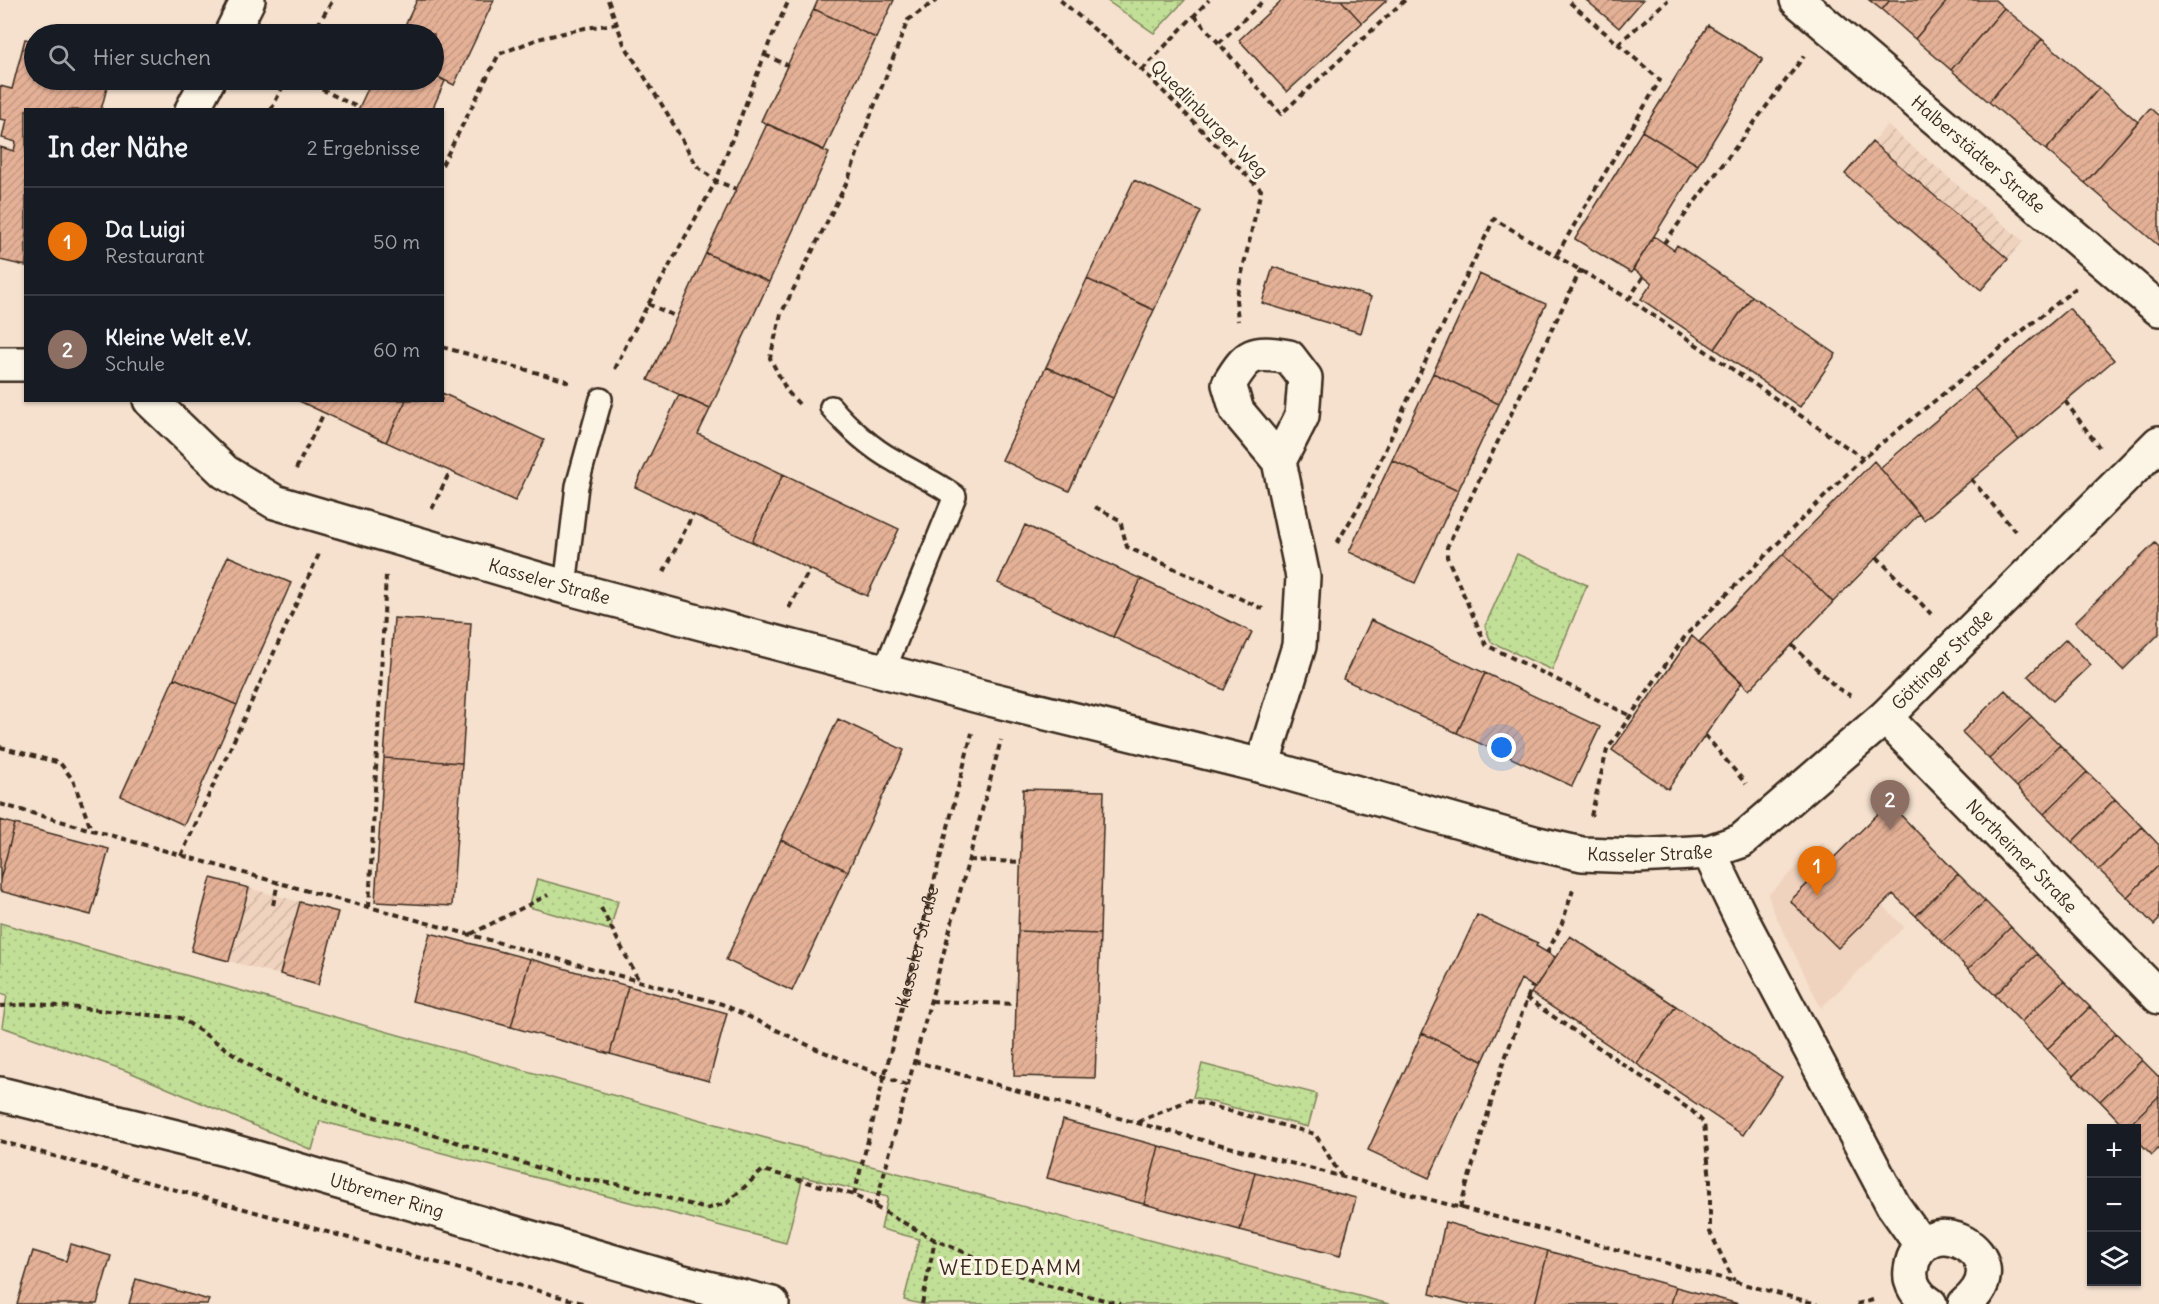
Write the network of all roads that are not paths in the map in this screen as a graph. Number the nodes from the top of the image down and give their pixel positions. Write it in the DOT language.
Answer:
graph roads {
  1 [pos="248,0"];
  2 [pos="1797,0"];
  3 [pos="236,24"];
  4 [pos="203,90"];
  5 [pos="193,108"];
  6 [pos="2159,309"];
  7 [pos="0,364"];
  8 [pos="24,364"];
  9 [pos="601,399"];
  10 [pos="152,402"];
  11 [pos="831,407"];
  12 [pos="2159,443"];
  13 [pos="1279,462"];
  14 [pos="565,587"];
  15 [pos="884,671"];
  16 [pos="1885,717"];
  17 [pos="1262,765"];
  18 [pos="1709,852"];
  19 [pos="2159,997"];
  20 [pos="0,1094"];
  21 [pos="1922,1246"];
  22 [pos="772,1304"];
  23 [pos="1930,1304"];
  24 [pos="1965,1304"];
  1 -- 3 [label="street"];
  2 -- 6 [label="street, Halberstädter Straße"];
  4 -- 5 [label="street"];
  7 -- 8 [label="street"];
  9 -- 14 [label="lane"];
  10 -- 14 [label="street, Kasseler Straße"];
  11 -- 15 [label="lane"];
  12 -- 16 [label="street, Göttinger Straße"];
  13 -- 13 [label="street"];
  13 -- 17 [label="street"];
  14 -- 15 [label="street, Kasseler Straße"];
  15 -- 17 [label="street, Kasseler Straße"];
  16 -- 18 [label="street, Göttinger Straße"];
  16 -- 19 [label="street, Northeimer Straße"];
  17 -- 18 [label="street, Kasseler Straße"];
  18 -- 21 [label="street, Kasseler Straße"];
  20 -- 22 [label="street, Utbremer Ring"];
  21 -- 23 [label="street"];
  21 -- 24 [label="street"];
}
